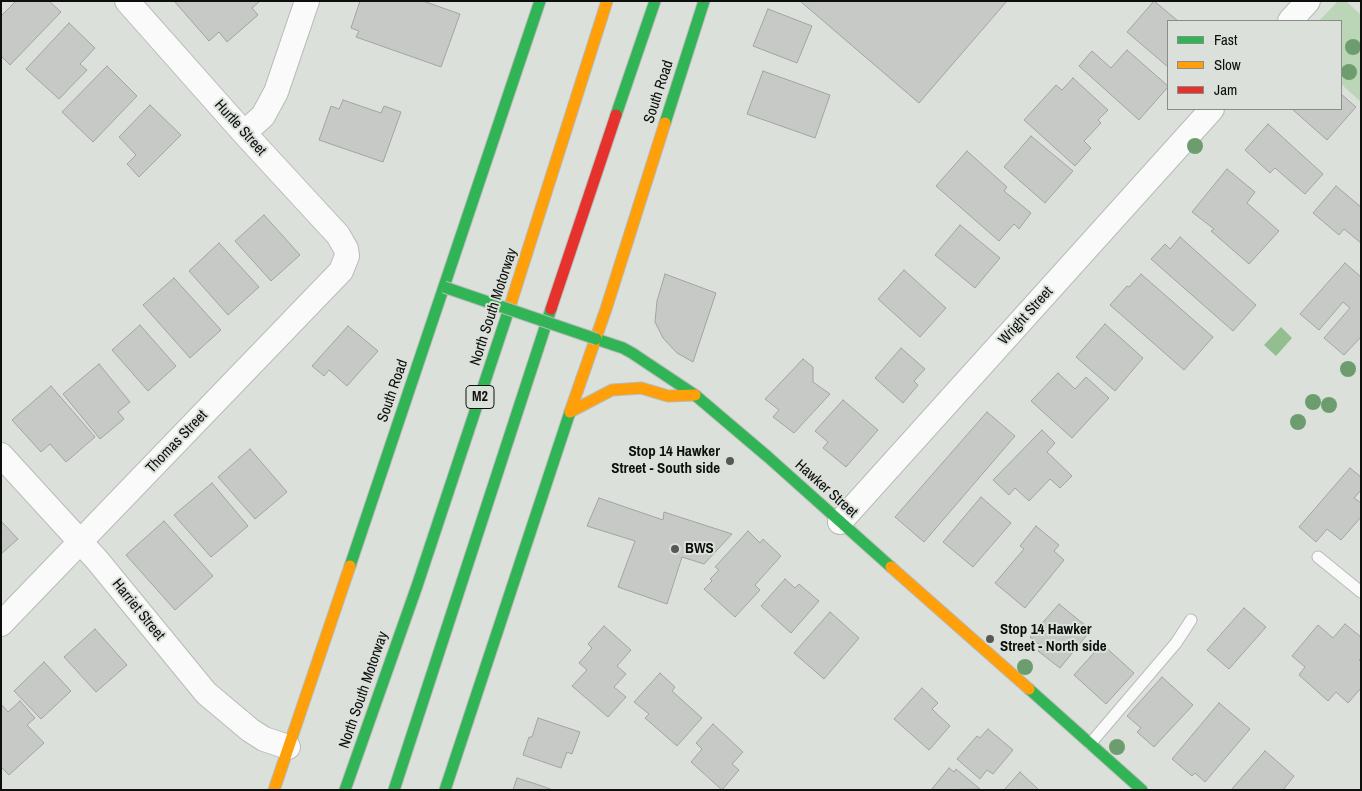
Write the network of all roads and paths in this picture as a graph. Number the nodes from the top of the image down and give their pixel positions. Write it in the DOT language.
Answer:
graph roads {
  1 [pos="127,1"];
  2 [pos="307,1"];
  3 [pos="540,1"];
  4 [pos="607,1"];
  5 [pos="654,1"];
  6 [pos="704,1"];
  7 [pos="1308,1"];
  8 [pos="1291,20"];
  9 [pos="1211,110"];
  10 [pos="244,133"];
  11 [pos="347,256"];
  12 [pos="444,287"];
  13 [pos="596,339"];
  14 [pos="695,395"];
  15 [pos="570,412"];
  16 [pos="1,455"];
  17 [pos="840,522"];
  18 [pos="80,541"];
  19 [pos="1318,557"];
  20 [pos="1361,592"];
  21 [pos="1191,620"];
  22 [pos="1,624"];
  23 [pos="1090,744"];
  24 [pos="288,746"];
  25 [pos="274,790"];
  26 [pos="345,790"];
  27 [pos="394,790"];
  28 [pos="445,790"];
  29 [pos="1142,790"];
  1 -- 10 [label="street, Hurtle Street"];
  2 -- 10 [label="street"];
  3 -- 12 [label="main road, South Road"];
  4 -- 26 [label="main road, North South Motorway / M2"];
  5 -- 27 [label="main road"];
  6 -- 13 [label="main road, South Road"];
  7 -- 8 [label="street"];
  9 -- 17 [label="street, Wright Street"];
  10 -- 11 [label="street, Hurtle Street"];
  11 -- 18 [label="street, Thomas Street"];
  12 -- 13 [label="main road, Hawker Street, bridge"];
  12 -- 24 [label="main road, South Road"];
  13 -- 14 [label="main road, Hawker Street"];
  13 -- 15 [label="main road, South Road"];
  14 -- 15 [label="main road"];
  14 -- 17 [label="main road, Hawker Street"];
  15 -- 28 [label="main road, South Road"];
  16 -- 18 [label="street, Harriet Street"];
  17 -- 23 [label="main road, Hawker Street"];
  18 -- 22 [label="street, Thomas Street"];
  18 -- 24 [label="street, Harriet Street"];
  19 -- 20 [label="lane"];
  21 -- 23 [label="lane"];
  23 -- 29 [label="main road, Hawker Street"];
  24 -- 25 [label="main road, South Road"];
}
